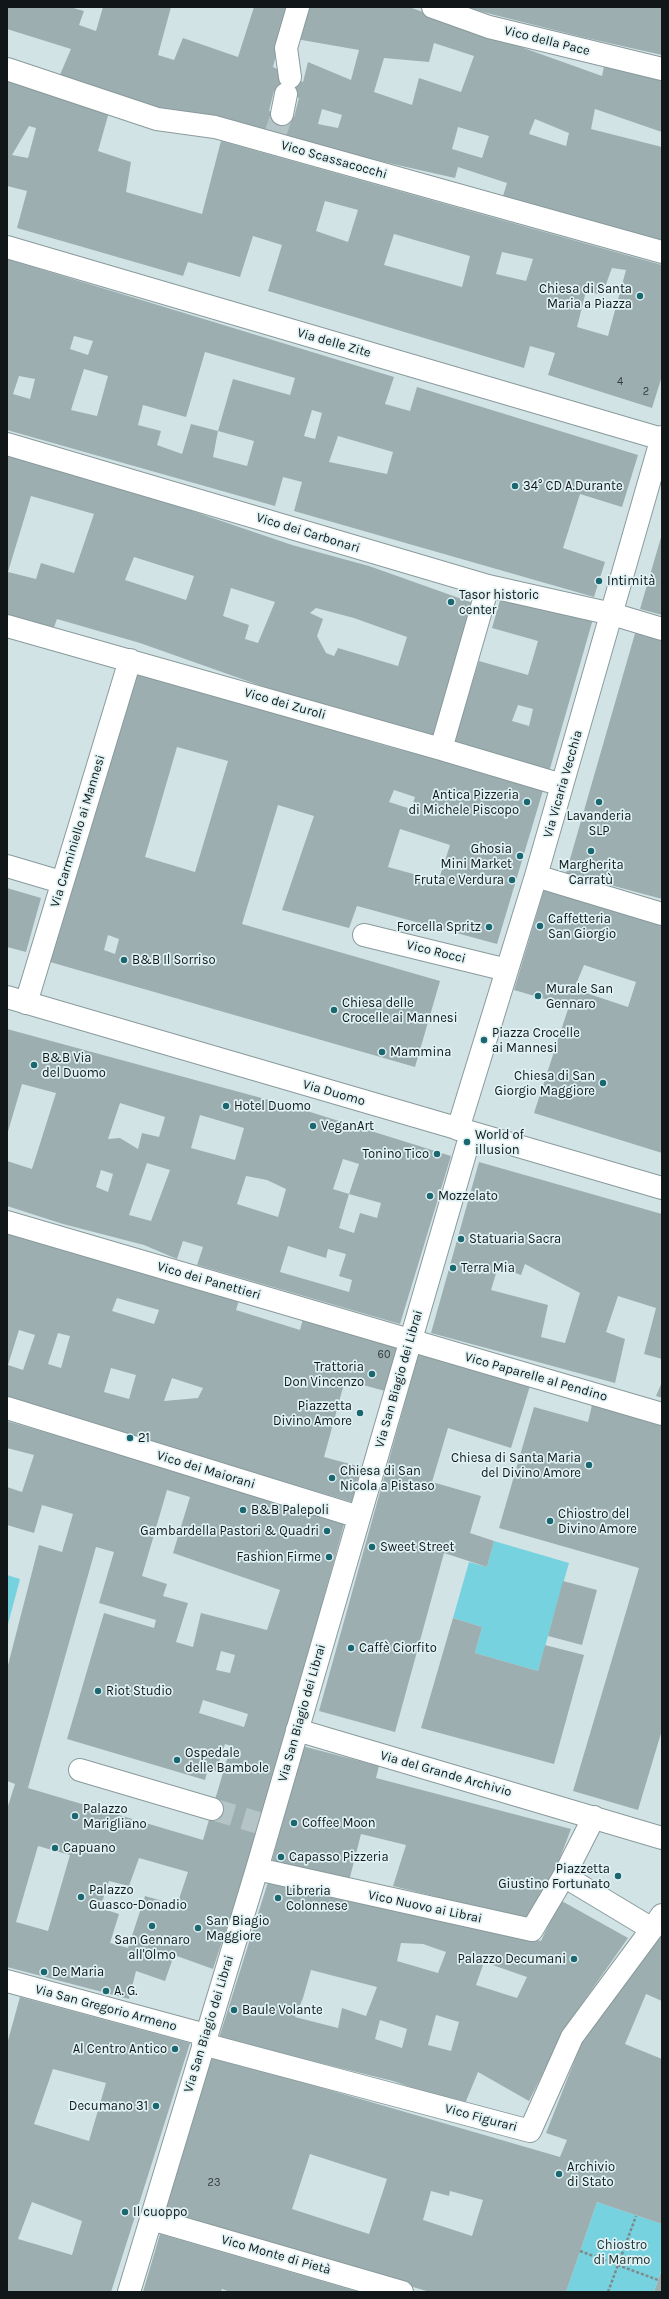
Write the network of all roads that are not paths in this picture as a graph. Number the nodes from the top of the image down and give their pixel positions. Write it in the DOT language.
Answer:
graph roads {
  1 [pos="298,7"];
  2 [pos="438,8"];
  3 [pos="7,69"];
  4 [pos="662,69"];
  5 [pos="286,95"];
  6 [pos="7,247"];
  7 [pos="662,252"];
  8 [pos="662,438"];
  9 [pos="7,444"];
  10 [pos="488,586"];
  11 [pos="612,614"];
  12 [pos="7,626"];
  13 [pos="662,629"];
  14 [pos="130,660"];
  15 [pos="441,749"];
  16 [pos="562,785"];
  17 [pos="7,866"];
  18 [pos="536,876"];
  19 [pos="62,882"];
  20 [pos="662,914"];
  21 [pos="364,935"];
  22 [pos="508,970"];
  23 [pos="16,1000"];
  24 [pos="465,1131"];
  25 [pos="662,1188"];
  26 [pos="7,1222"];
  27 [pos="410,1340"];
  28 [pos="7,1408"];
  29 [pos="662,1414"];
  30 [pos="359,1517"];
  31 [pos="297,1730"];
  32 [pos="80,1770"];
  33 [pos="212,1809"];
  34 [pos="594,1817"];
  35 [pos="660,1832"];
  36 [pos="257,1869"];
  37 [pos="564,1876"];
  38 [pos="657,1922"];
  39 [pos="8,1984"];
  40 [pos="204,2040"];
  41 [pos="151,2219"];
  42 [pos="129,2292"];
  43 [pos="402,2292"];
  1 -- 5 [label="street"];
  2 -- 4 [label="street, Vico della Pace"];
  3 -- 7 [label="street, Vico Scassacocchi"];
  6 -- 8 [label="street, Via delle Zite"];
  8 -- 11 [label="street, Via Vicaria Vecchia"];
  9 -- 10 [label="street, Vico dei Carbonari"];
  10 -- 11 [label="street, Vico dei Carbonari"];
  10 -- 15 [label="street"];
  11 -- 13 [label="street, Vico dei Carbonari"];
  11 -- 16 [label="street, Via Vicaria Vecchia"];
  12 -- 14 [label="street, Vico dei Zuroli"];
  14 -- 15 [label="street, Vico dei Zuroli"];
  14 -- 19 [label="street, Via Carminiello ai Mannesi"];
  15 -- 16 [label="street, Vico dei Zuroli"];
  16 -- 18 [label="street, Via Vicaria Vecchia"];
  17 -- 19 [label="street"];
  18 -- 20 [label="street"];
  18 -- 22 [label="street, Via Vicaria Vecchia"];
  19 -- 23 [label="street, Via Carminiello ai Mannesi"];
  21 -- 22 [label="street, Vico Rocci"];
  22 -- 24 [label="street, Via Vicaria Vecchia"];
  23 -- 24 [label="street, Via Duomo"];
  24 -- 25 [label="street, Via Duomo"];
  24 -- 27 [label="street, Via San Biagio dei Librai"];
  26 -- 27 [label="street, Vico dei Panettieri"];
  27 -- 29 [label="street, Vico Paparelle al Pendino"];
  27 -- 30 [label="street, Via San Biagio dei Librai"];
  28 -- 30 [label="street, Vico dei Maiorani"];
  30 -- 31 [label="street, Via San Biagio dei Librai"];
  31 -- 34 [label="street, Via del Grande Archivio"];
  31 -- 36 [label="street, Via San Biagio dei Librai"];
  32 -- 33 [label="street"];
  34 -- 35 [label="street"];
  34 -- 37 [label="street"];
  36 -- 37 [label="street, Vico Nuovo ai Librai"];
  36 -- 40 [label="street, Via San Biagio dei Librai"];
  37 -- 38 [label="street"];
  38 -- 40 [label="street, Vico Figurari"];
  39 -- 40 [label="street, Via San Gregorio Armeno"];
  40 -- 41 [label="street, Via San Biagio dei Librai"];
  41 -- 42 [label="street, Via San Biagio dei Librai"];
  41 -- 43 [label="street, Vico Monte di Pietà"];
}
